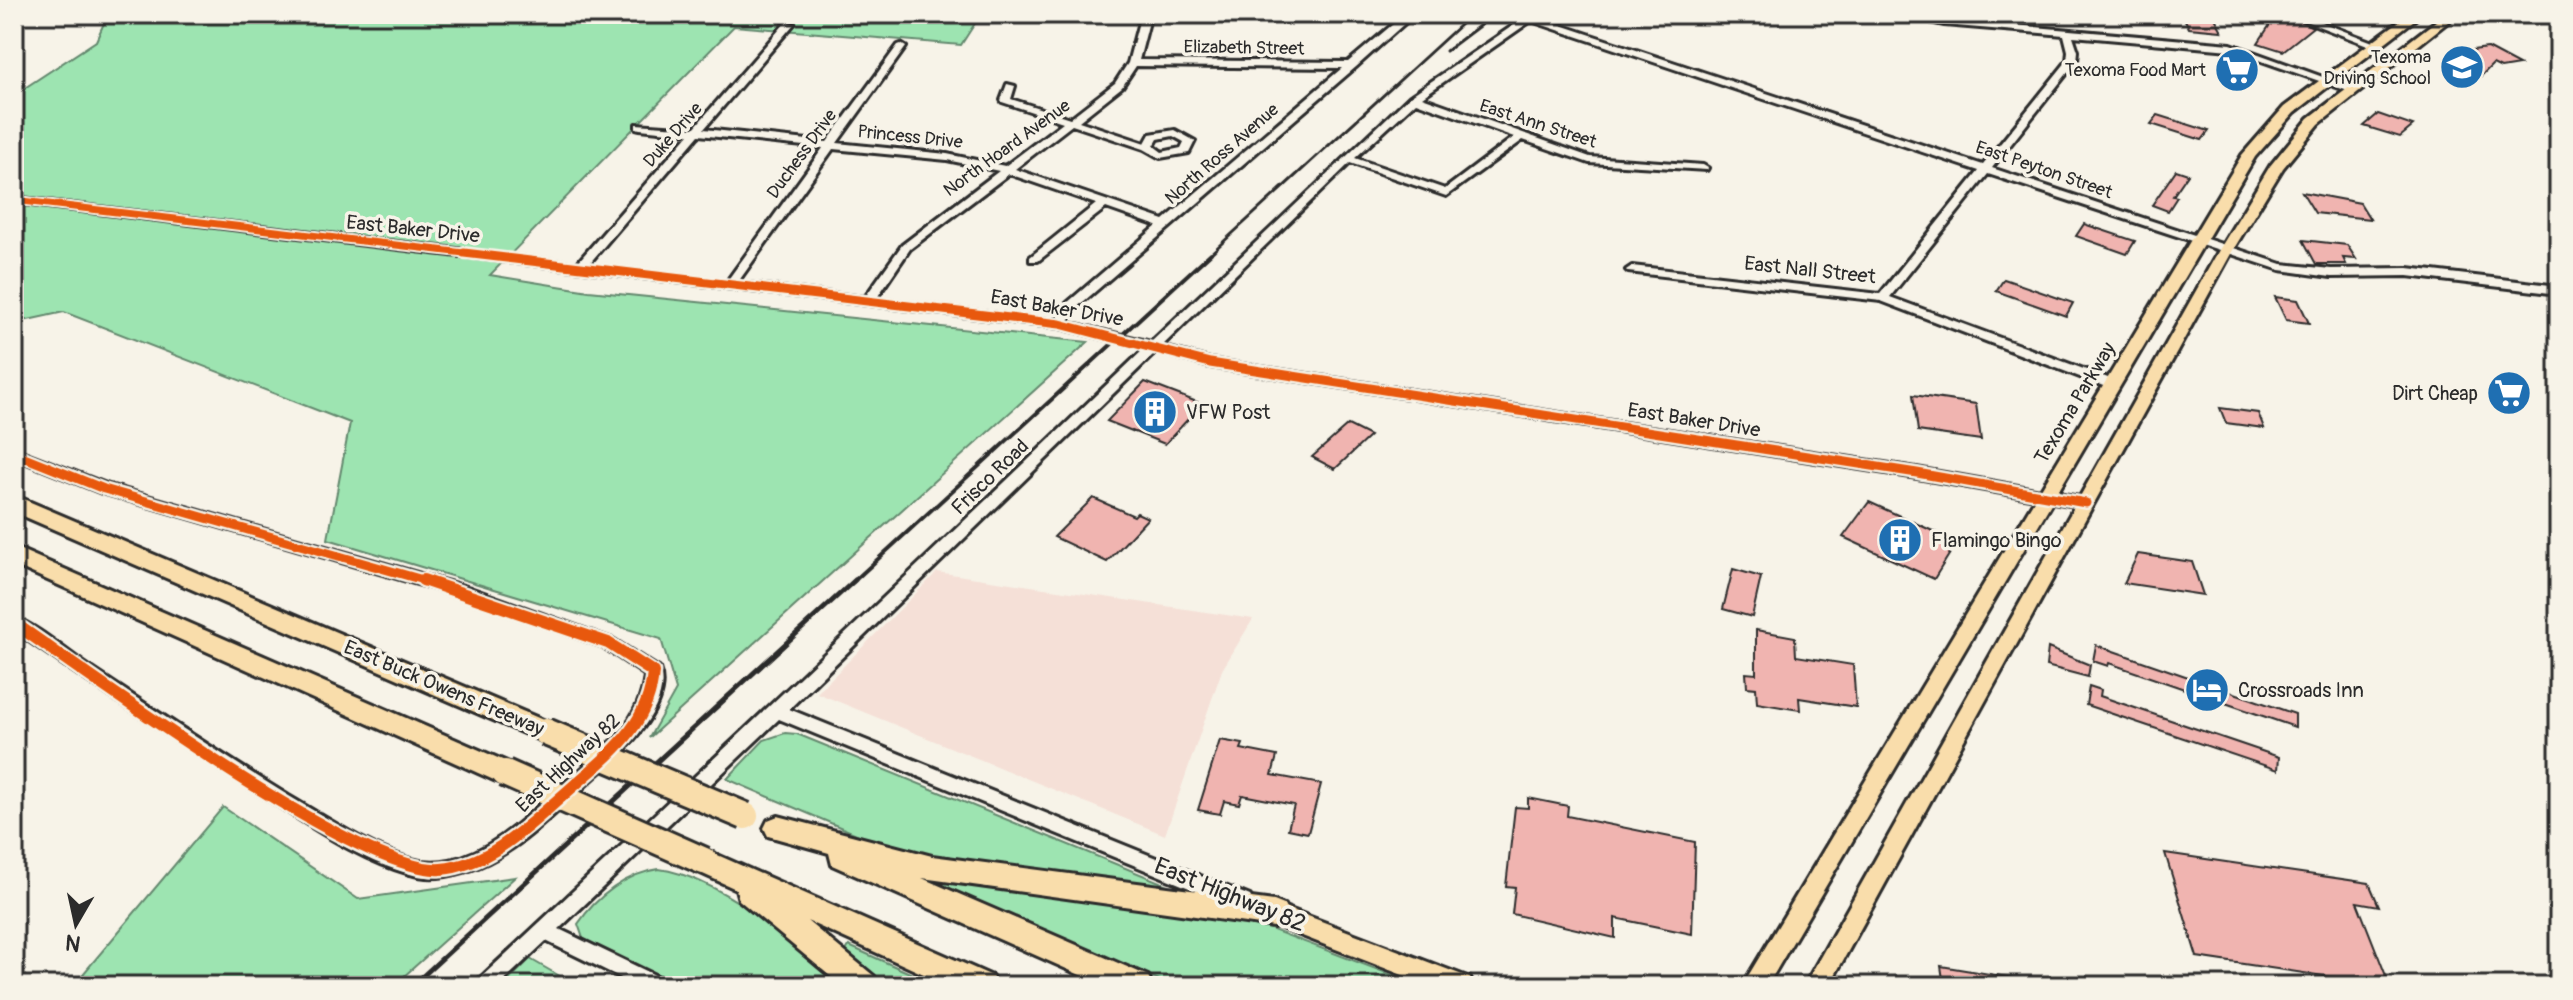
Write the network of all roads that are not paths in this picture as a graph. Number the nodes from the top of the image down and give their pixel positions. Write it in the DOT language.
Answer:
graph roads {
  1 [pos="1146,14"];
  2 [pos="1410,14"];
  3 [pos="1899,14"];
  4 [pos="2292,14"];
  5 [pos="2416,14"];
  6 [pos="2452,14"];
  7 [pos="1533,16"];
  8 [pos="789,24"];
  9 [pos="2067,31"];
  10 [pos="2373,44"];
  11 [pos="901,47"];
  12 [pos="1133,63"];
  13 [pos="1353,65"];
  14 [pos="2326,80"];
  15 [pos="1010,86"];
  16 [pos="2351,89"];
  17 [pos="1414,98"];
  18 [pos="1070,123"];
  19 [pos="640,126"];
  20 [pos="697,133"];
  21 [pos="1521,137"];
  22 [pos="830,146"];
  23 [pos="1148,147"];
  24 [pos="1348,159"];
  25 [pos="1703,168"];
  26 [pos="1983,168"];
  27 [pos="1008,170"];
  28 [pos="14,200"];
  29 [pos="1104,204"];
  30 [pos="1166,225"];
  31 [pos="2197,240"];
  32 [pos="2226,250"];
  33 [pos="1034,259"];
  34 [pos="581,266"];
  35 [pos="1632,270"];
  36 [pos="731,283"];
  37 [pos="2559,290"];
  38 [pos="1883,298"];
  39 [pos="870,299"];
  40 [pos="1060,324"];
  41 [pos="1151,348"];
  42 [pos="2111,384"];
  43 [pos="14,453"];
  44 [pos="2046,495"];
  45 [pos="14,503"];
  46 [pos="2086,503"];
  47 [pos="14,555"];
  48 [pos="14,623"];
  49 [pos="777,711"];
  50 [pos="778,828"];
  51 [pos="714,866"];
  52 [pos="1274,914"];
  53 [pos="543,930"];
  54 [pos="485,986"];
  55 [pos="658,986"];
  56 [pos="864,986"];
  57 [pos="982,986"];
  58 [pos="1138,986"];
  59 [pos="1461,986"];
  60 [pos="1754,986"];
  61 [pos="1816,986"];
  1 -- 12 [label="street, North Hoard Avenue"];
  2 -- 13 [label="street, North Ross Avenue"];
  3 -- 9 [label="street"];
  4 -- 10 [label="street"];
  5 -- 10 [label="main road, Texoma Parkway"];
  6 -- 16 [label="main road"];
  7 -- 17 [label="street, Frisco Road"];
  7 -- 26 [label="street, East Peyton Street"];
  8 -- 20 [label="street, Duke Drive"];
  9 -- 14 [label="street"];
  9 -- 26 [label="street"];
  10 -- 14 [label="main road, Texoma Parkway"];
  11 -- 22 [label="street, Duchess Drive"];
  12 -- 13 [label="street, Elizabeth Street"];
  12 -- 18 [label="street, North Hoard Avenue"];
  13 -- 30 [label="street, North Ross Avenue"];
  14 -- 16 [label="street"];
  14 -- 31 [label="main road, Texoma Parkway"];
  15 -- 18 [label="street"];
  16 -- 32 [label="main road"];
  17 -- 21 [label="street, East Ann Street"];
  17 -- 24 [label="street, Frisco Road"];
  18 -- 23 [label="street"];
  18 -- 27 [label="street, North Hoard Avenue"];
  19 -- 20 [label="street, Princess Drive"];
  20 -- 22 [label="street, Princess Drive"];
  20 -- 34 [label="street, Duke Drive"];
  21 -- 24 [label="street"];
  21 -- 25 [label="street, East Ann Street"];
  22 -- 27 [label="street, Princess Drive"];
  22 -- 36 [label="street, Duchess Drive"];
  24 -- 41 [label="street, Frisco Road"];
  26 -- 31 [label="street, East Peyton Street"];
  26 -- 38 [label="street"];
  27 -- 29 [label="street, Princess Drive"];
  27 -- 39 [label="street, North Hoard Avenue"];
  28 -- 34 [label="street, East Baker Drive"];
  29 -- 30 [label="street, Princess Drive"];
  29 -- 33 [label="street"];
  30 -- 40 [label="street, North Ross Avenue"];
  31 -- 32 [label="street, East Peyton Street"];
  31 -- 42 [label="main road, Texoma Parkway"];
  32 -- 37 [label="street, East Peyton Street"];
  32 -- 46 [label="main road"];
  34 -- 36 [label="street, East Baker Drive"];
  35 -- 38 [label="street, East Nall Street"];
  36 -- 39 [label="street, East Baker Drive"];
  38 -- 42 [label="street, East Nall Street"];
  39 -- 40 [label="street, East Baker Drive"];
  40 -- 41 [label="street, East Baker Drive"];
  41 -- 44 [label="street, East Baker Drive"];
  41 -- 49 [label="street, Frisco Road"];
  42 -- 44 [label="main road, Texoma Parkway"];
  43 -- 48 [label="street, East Highway 82"];
  44 -- 46 [label="street, East Baker Drive"];
  44 -- 60 [label="main road, Texoma Parkway"];
  45 -- 50 [label="highway, East Buck Owens Freeway, bridge"];
  46 -- 61 [label="main road"];
  47 -- 51 [label="highway, bridge"];
  49 -- 52 [label="street, East Highway 82"];
  49 -- 53 [label="street, Frisco Road"];
  50 -- 52 [label="highway"];
  50 -- 58 [label="highway, East Buck Owens Freeway"];
  51 -- 56 [label="highway"];
  51 -- 57 [label="highway"];
  52 -- 59 [label="main road, East Highway 82"];
  53 -- 54 [label="street, Frisco Road"];
  53 -- 55 [label="street"];
}
